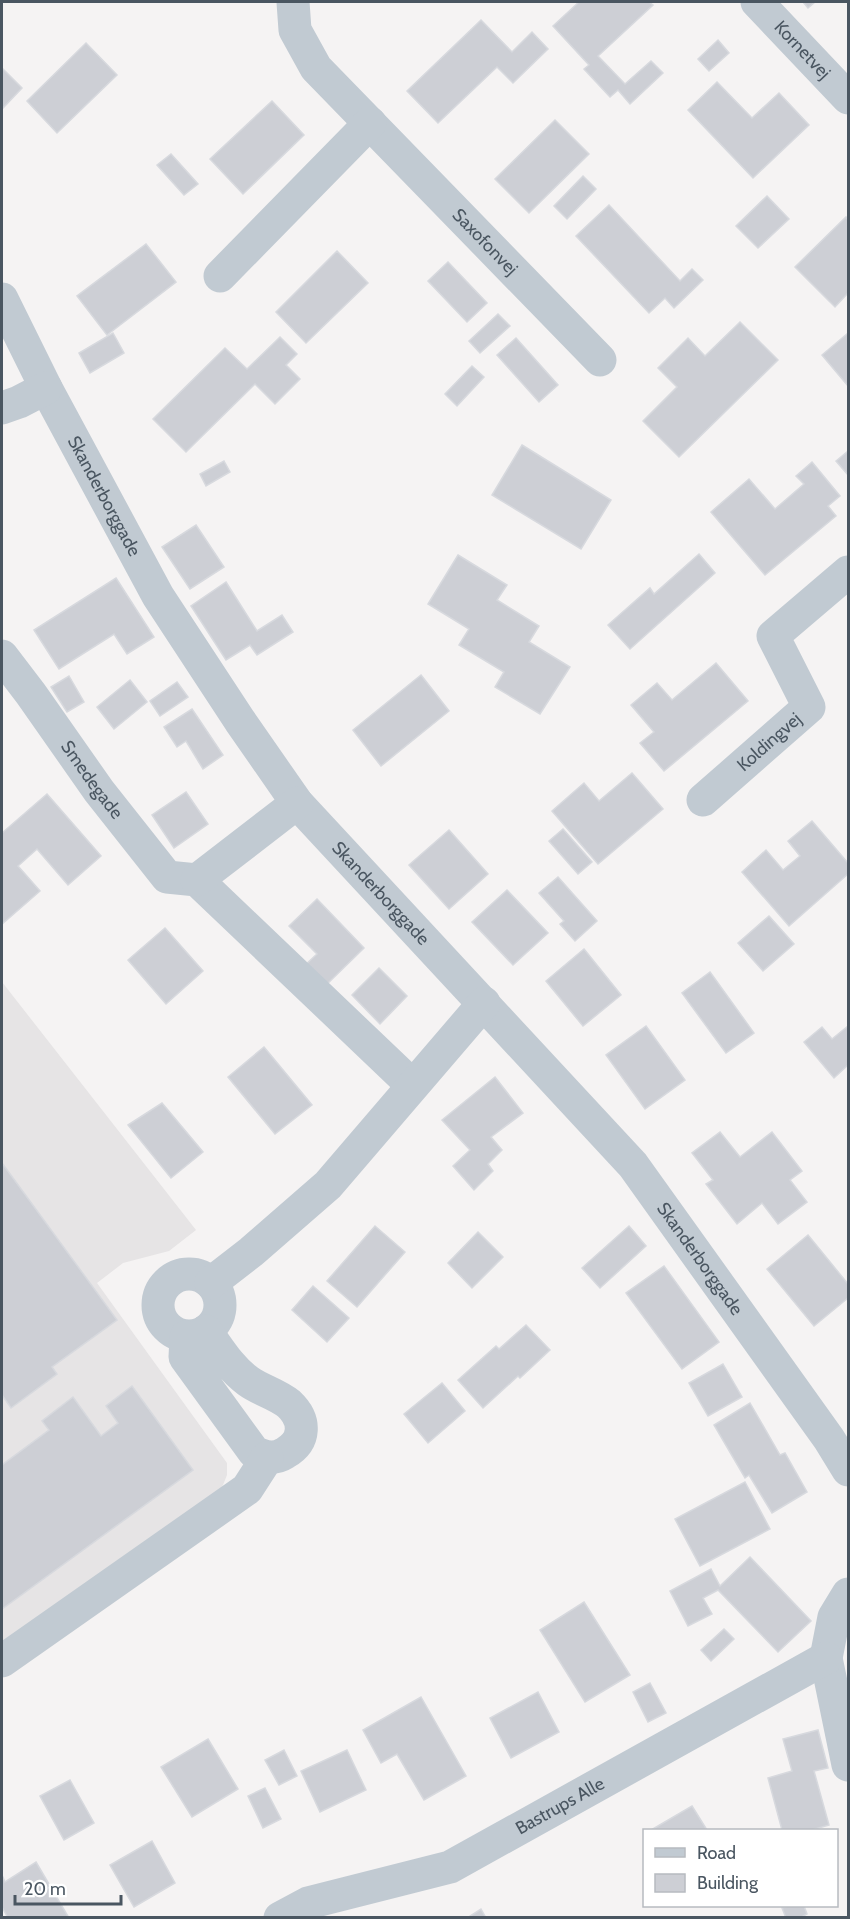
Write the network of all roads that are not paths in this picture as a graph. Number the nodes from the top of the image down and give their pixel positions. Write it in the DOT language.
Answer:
graph roads {
  1 [pos="293,2"];
  2 [pos="757,2"];
  3 [pos="849,98"];
  4 [pos="370,123"];
  5 [pos="220,276"];
  6 [pos="2,299"];
  7 [pos="600,360"];
  8 [pos="46,388"];
  9 [pos="2,408"];
  10 [pos="849,572"];
  11 [pos="2,656"];
  12 [pos="703,800"];
  13 [pos="297,803"];
  14 [pos="197,880"];
  15 [pos="484,1003"];
  16 [pos="412,1085"];
  17 [pos="211,1283"];
  18 [pos="196,1334"];
  19 [pos="839,1431"];
  20 [pos="267,1458"];
  21 [pos="849,1470"];
  22 [pos="849,1594"];
  23 [pos="826,1658"];
  24 [pos="2,1660"];
  25 [pos="849,1765"];
  26 [pos="280,1917"];
  1 -- 4 [label="street, Saxofonvej"];
  2 -- 3 [label="street, Kornetvej"];
  4 -- 5 [label="street"];
  4 -- 7 [label="street, Saxofonvej"];
  6 -- 8 [label="street, Skanderborggade"];
  8 -- 9 [label="street"];
  8 -- 13 [label="street, Skanderborggade"];
  10 -- 12 [label="street, Koldingvej"];
  11 -- 14 [label="street, Smedegade"];
  13 -- 14 [label="street"];
  13 -- 15 [label="street, Skanderborggade"];
  14 -- 16 [label="street"];
  15 -- 16 [label="street"];
  15 -- 19 [label="street, Skanderborggade"];
  16 -- 17 [label="street"];
  17 -- 18 [label="street"];
  17 -- 18 [label="street"];
  18 -- 20 [label="street"];
  18 -- 20 [label="street"];
  19 -- 21 [label="street, Skanderborggade"];
  20 -- 24 [label="street"];
  22 -- 23 [label="street"];
  23 -- 25 [label="street"];
  23 -- 26 [label="street, Bastrups Alle"];
}
